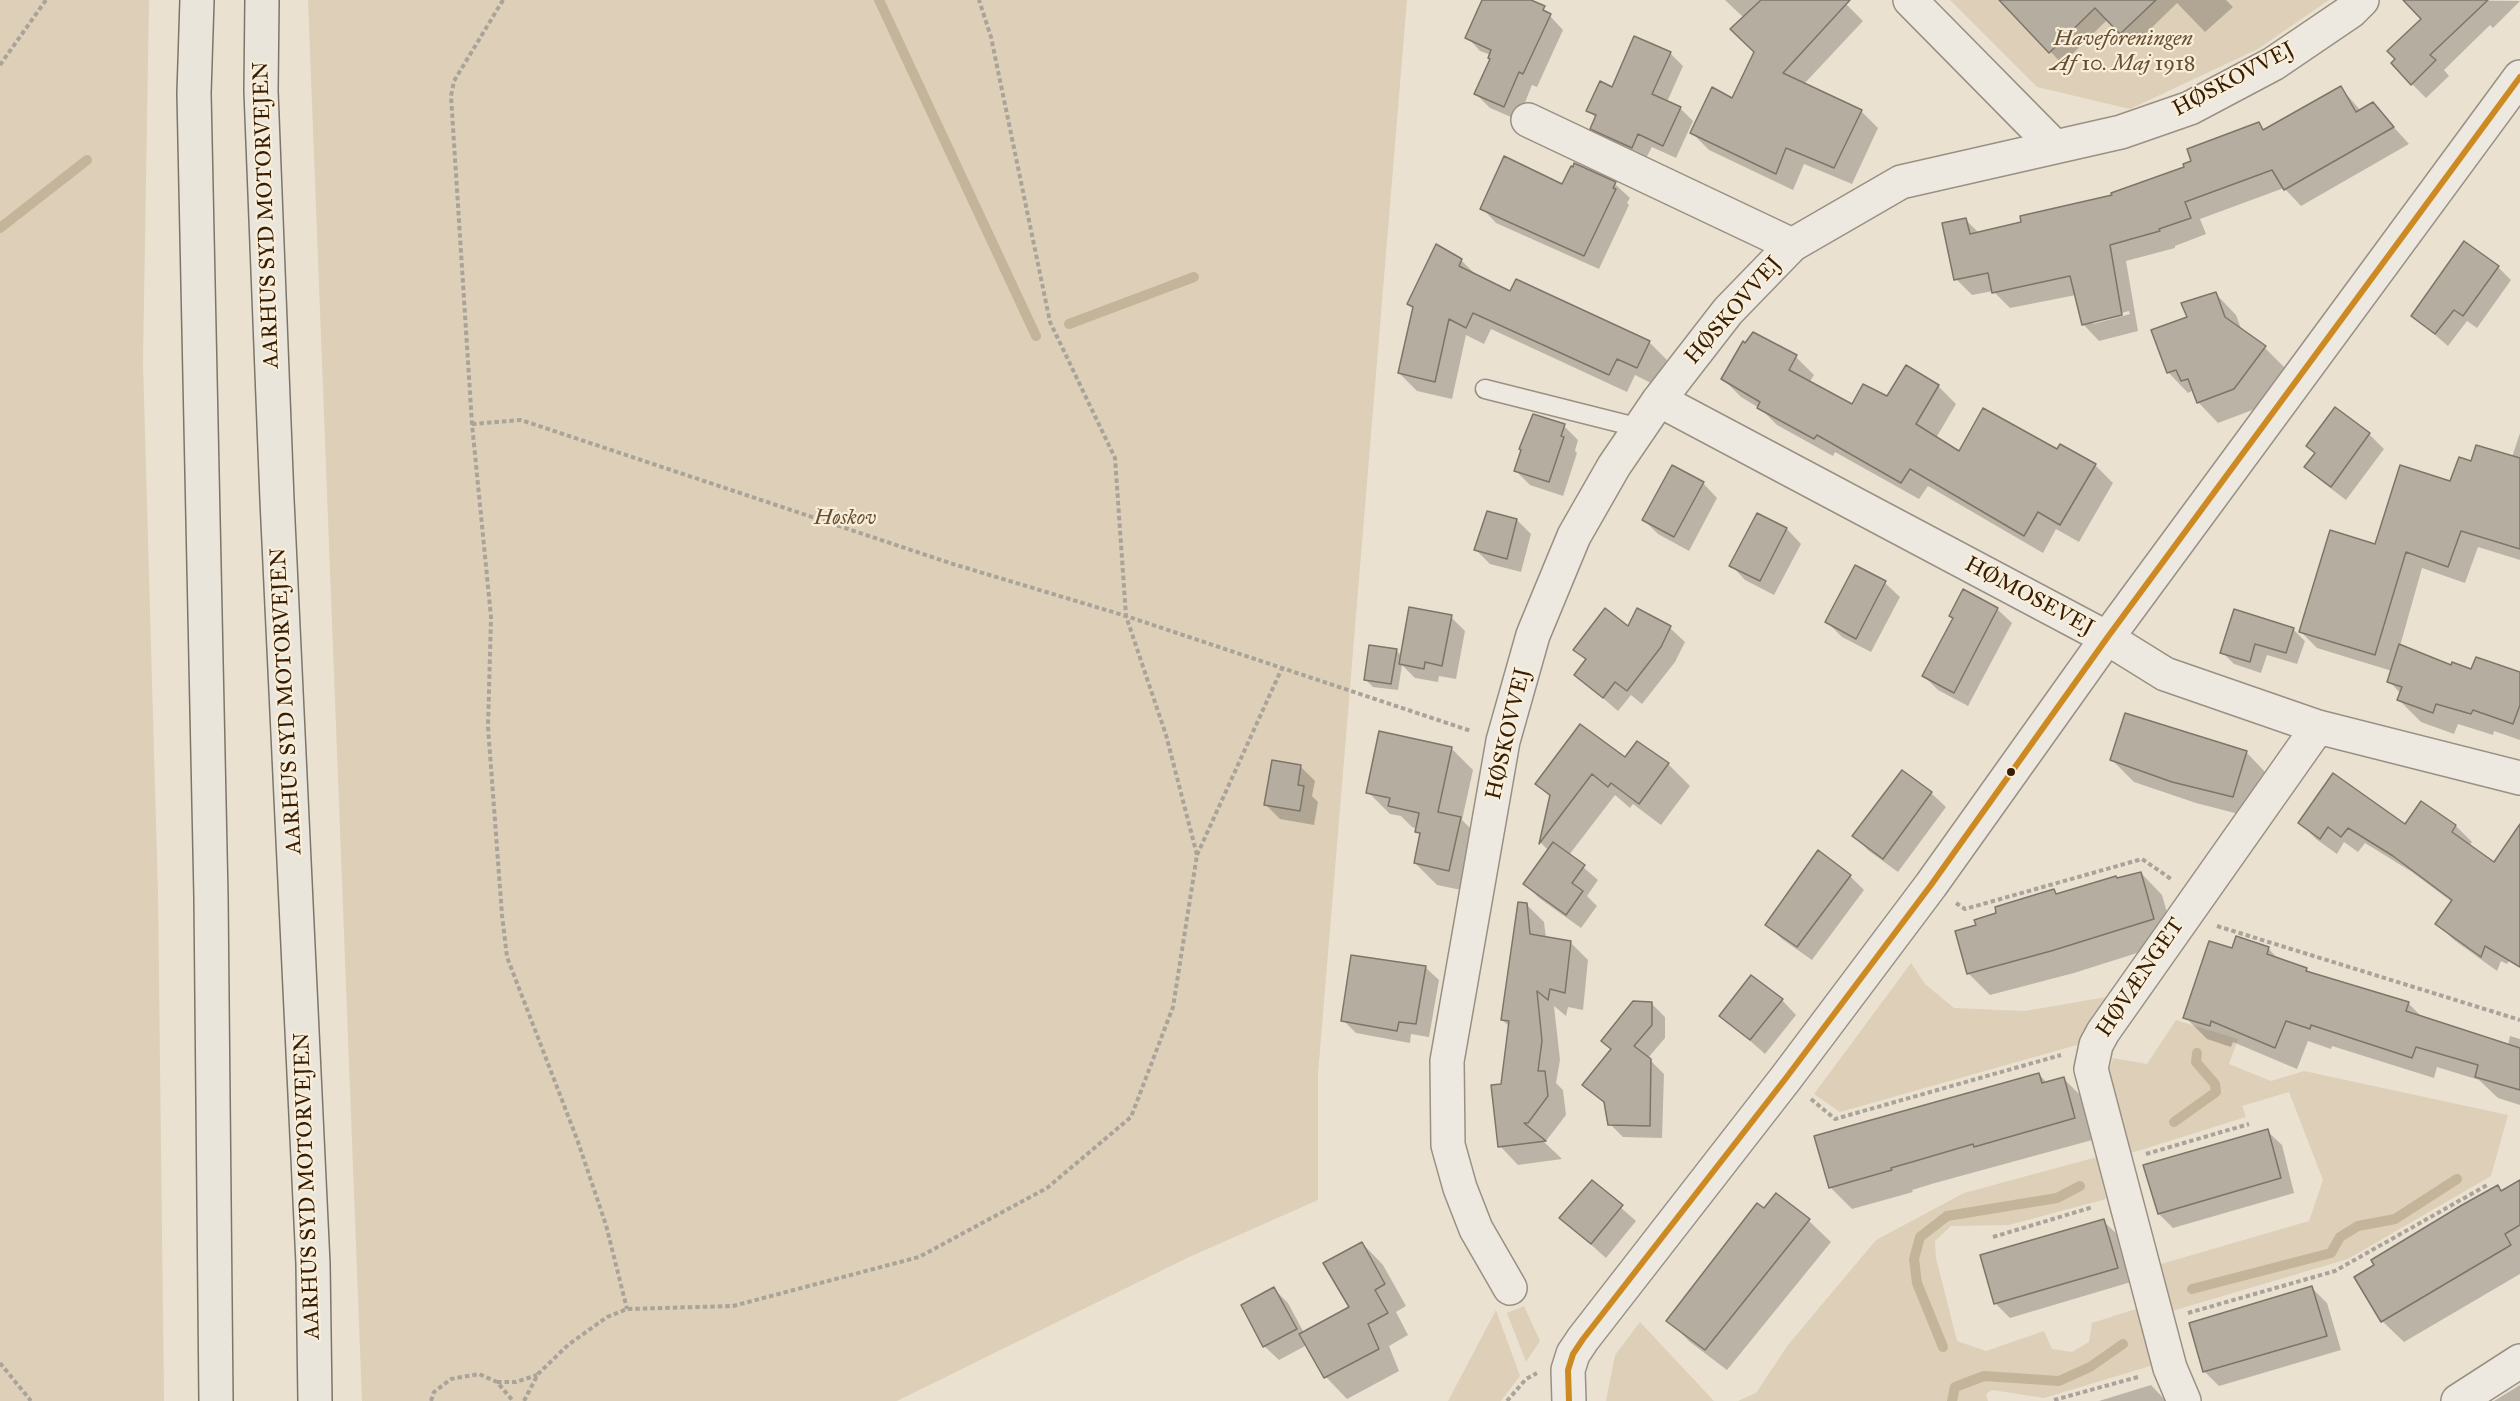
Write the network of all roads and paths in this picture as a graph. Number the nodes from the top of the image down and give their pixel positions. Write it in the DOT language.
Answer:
graph roads {
  1 [pos="46,0"];
  2 [pos="197,0"];
  3 [pos="262,0"];
  4 [pos="503,0"];
  5 [pos="979,0"];
  6 [pos="1910,0"];
  7 [pos="2351,4"];
  8 [pos="0,65"];
  9 [pos="2520,77"];
  10 [pos="1528,120"];
  11 [pos="2055,147"];
  12 [pos="1792,245"];
  13 [pos="1485,389"];
  14 [pos="1659,400"];
  15 [pos="472,424"];
  16 [pos="1640,428"];
  17 [pos="1126,616"];
  18 [pos="2107,638"];
  19 [pos="1282,668"];
  20 [pos="2318,727"];
  21 [pos="1503,741"];
  22 [pos="2520,778"];
  23 [pos="1197,855"];
  24 [pos="1930,885"];
  25 [pos="2190,906"];
  26 [pos="2520,1020"];
  27 [pos="2096,1045"];
  28 [pos="1786,1078"];
  29 [pos="2249,1124"];
  30 [pos="2116,1162"];
  31 [pos="2489,1184"];
  32 [pos="2125,1198"];
  33 [pos="1993,1237"];
  34 [pos="1510,1288"];
  35 [pos="627,1310"];
  36 [pos="2158,1322"];
  37 [pos="2520,1362"];
  38 [pos="0,1363"];
  39 [pos="2170,1368"];
  40 [pos="538,1374"];
  41 [pos="497,1382"];
  42 [pos="2054,1400"];
  43 [pos="31,1401"];
  44 [pos="216,1401"];
  45 [pos="315,1401"];
  46 [pos="431,1401"];
  47 [pos="513,1401"];
  48 [pos="524,1401"];
  49 [pos="1569,1401"];
  50 [pos="2184,1401"];
  51 [pos="2458,1401"];
  1 -- 8 [label="path"];
  2 -- 44 [label="highway"];
  3 -- 45 [label="highway, AARHUS SYD MOTORVEJEN"];
  4 -- 15 [label="path"];
  5 -- 17 [label="path"];
  6 -- 11 [label="street"];
  7 -- 11 [label="street, HØSKOVVEJ"];
  9 -- 18 [label="street"];
  10 -- 12 [label="street, HØSKOVVEJ"];
  11 -- 12 [label="street, HØSKOVVEJ"];
  12 -- 14 [label="street, HØSKOVVEJ"];
  13 -- 16 [label="lane"];
  14 -- 16 [label="street, HØSKOVVEJ"];
  14 -- 18 [label="street, HØMOSEVEJ"];
  15 -- 17 [label="path"];
  15 -- 35 [label="path"];
  16 -- 21 [label="street, HØSKOVVEJ"];
  17 -- 19 [label="path"];
  17 -- 23 [label="path"];
  18 -- 20 [label="street, HØMOSEVEJ"];
  18 -- 24 [label="street"];
  19 -- 21 [label="path"];
  19 -- 23 [label="path"];
  20 -- 22 [label="street, HØMOSEVEJ"];
  20 -- 25 [label="street, HØVÆNGET"];
  21 -- 34 [label="street, HØSKOVVEJ"];
  23 -- 35 [label="path"];
  24 -- 25 [label="path"];
  24 -- 28 [label="street"];
  25 -- 26 [label="path"];
  25 -- 27 [label="street, HØVÆNGET"];
  27 -- 28 [label="path"];
  27 -- 30 [label="street, HØVÆNGET"];
  28 -- 49 [label="street"];
  29 -- 30 [label="path"];
  30 -- 32 [label="street, HØVÆNGET"];
  31 -- 36 [label="path"];
  32 -- 33 [label="path"];
  32 -- 36 [label="street, HØVÆNGET"];
  35 -- 40 [label="path"];
  36 -- 39 [label="street, HØVÆNGET"];
  37 -- 51 [label="street"];
  38 -- 43 [label="path"];
  39 -- 42 [label="path"];
  39 -- 50 [label="street, HØVÆNGET"];
  40 -- 41 [label="path"];
  40 -- 48 [label="path"];
  41 -- 46 [label="path"];
  41 -- 47 [label="path"];
}
